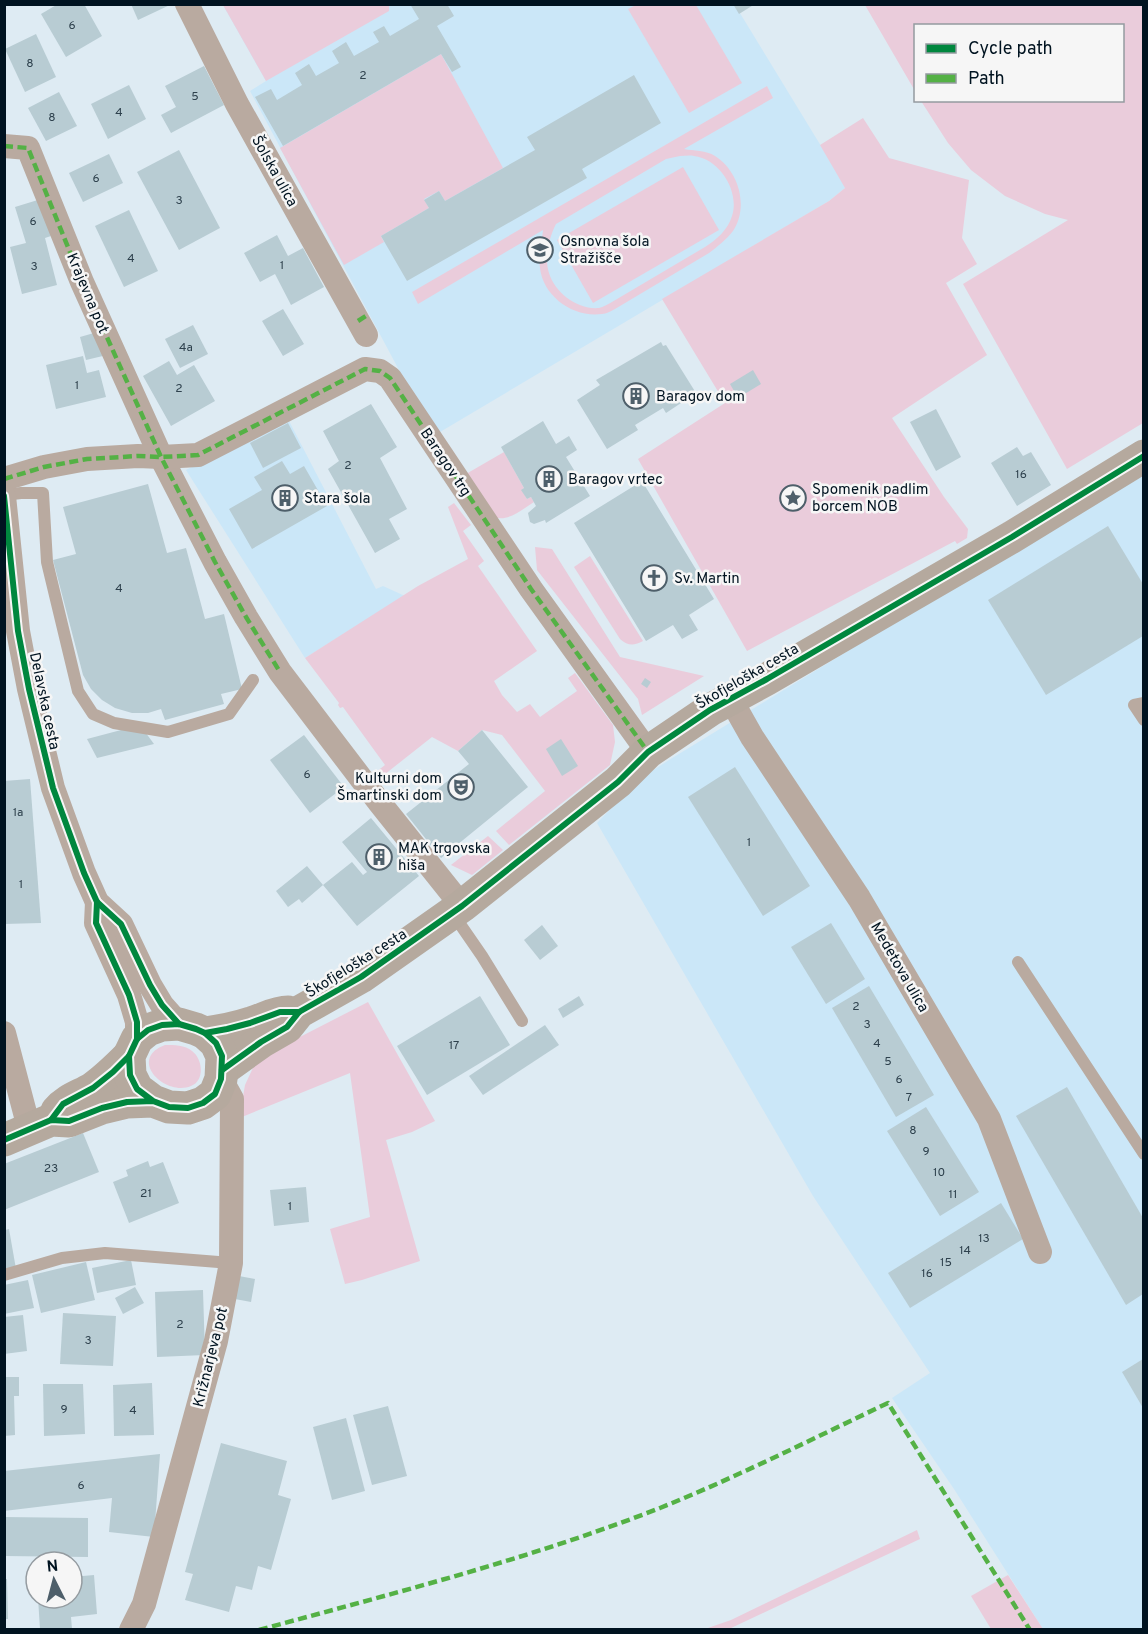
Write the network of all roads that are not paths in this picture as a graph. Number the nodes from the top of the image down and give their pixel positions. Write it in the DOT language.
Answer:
graph roads {
  1 [pos="187,4"];
  2 [pos="4,146"];
  3 [pos="366,334"];
  4 [pos="1143,456"];
  5 [pos="161,457"];
  6 [pos="4,479"];
  7 [pos="4,496"];
  8 [pos="8,574"];
  9 [pos="253,680"];
  10 [pos="730,698"];
  11 [pos="1143,703"];
  12 [pos="1143,720"];
  13 [pos="648,752"];
  14 [pos="97,902"];
  15 [pos="457,910"];
  16 [pos="1017,962"];
  17 [pos="298,1012"];
  18 [pos="522,1021"];
  19 [pos="192,1028"];
  20 [pos="4,1033"];
  21 [pos="133,1048"];
  22 [pos="222,1074"];
  23 [pos="153,1101"];
  24 [pos="28,1129"];
  25 [pos="1143,1154"];
  26 [pos="1040,1252"];
  27 [pos="231,1263"];
  28 [pos="4,1275"];
  29 [pos="131,1629"];
  1 -- 3 [label="street, Šolska ulica"];
  2 -- 5 [label="street, Krajevna pot"];
  4 -- 10 [label="street, Škofjeloška cesta"];
  5 -- 6 [label="street, Baragov trg"];
  5 -- 13 [label="street, Baragov trg"];
  5 -- 15 [label="street"];
  7 -- 8 [label="street, Delavska cesta"];
  7 -- 9 [label="lane"];
  8 -- 14 [label="street, Delavska cesta"];
  10 -- 13 [label="street, Škofjeloška cesta"];
  10 -- 26 [label="street, Medetova ulica"];
  11 -- 12 [label="lane"];
  13 -- 15 [label="street, Škofjeloška cesta"];
  14 -- 19 [label="street, Delavska cesta"];
  14 -- 21 [label="street, Delavska cesta"];
  15 -- 17 [label="street, Škofjeloška cesta"];
  15 -- 18 [label="lane"];
  16 -- 25 [label="lane"];
  17 -- 19 [label="street, Škofjeloška cesta"];
  17 -- 22 [label="street, Škofjeloška cesta"];
  19 -- 21 [label="street"];
  19 -- 22 [label="street"];
  20 -- 24 [label="street"];
  21 -- 23 [label="street"];
  21 -- 24 [label="street"];
  22 -- 23 [label="street"];
  22 -- 27 [label="street, Križnarjeva pot"];
  23 -- 24 [label="street"];
  27 -- 28 [label="lane"];
  27 -- 29 [label="street, Križnarjeva pot"];
}
